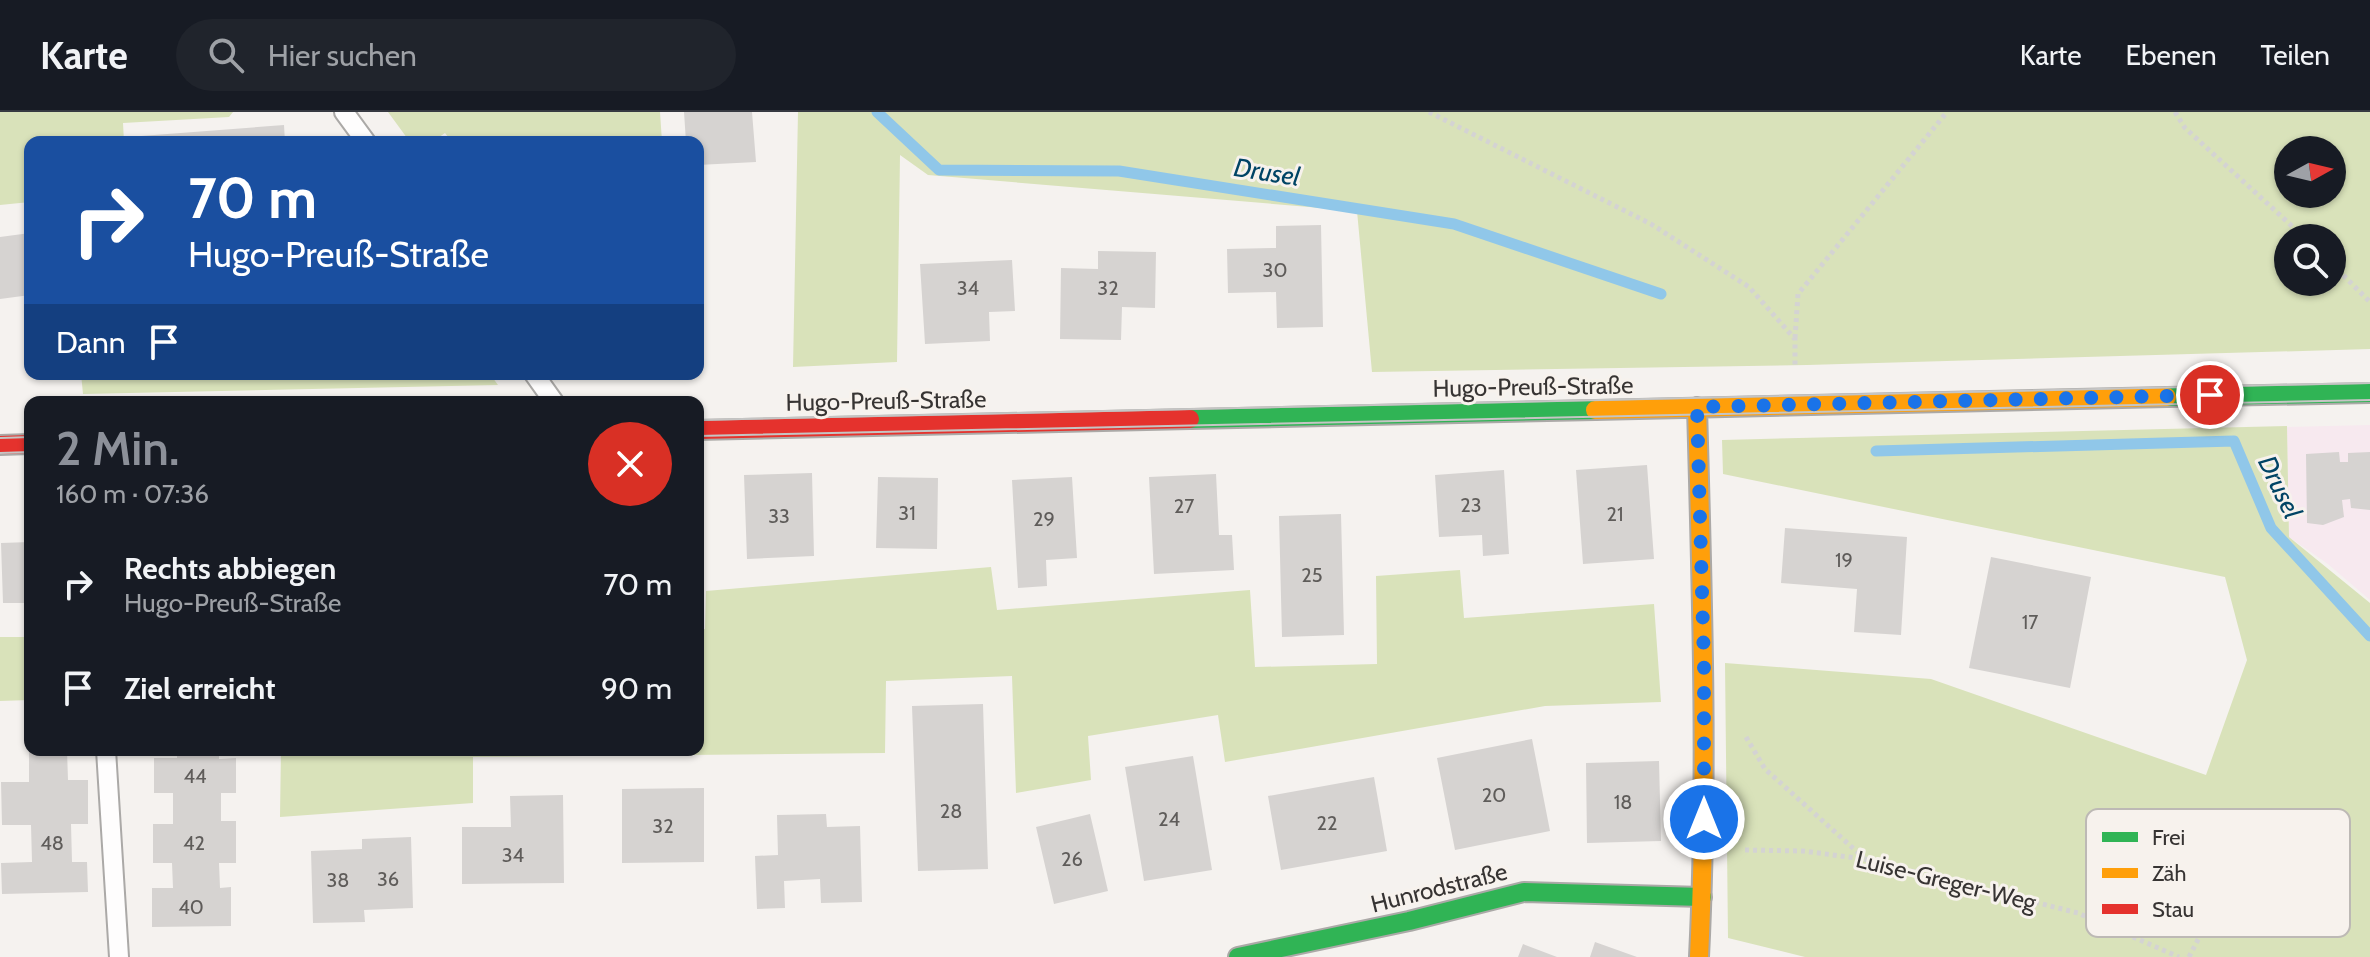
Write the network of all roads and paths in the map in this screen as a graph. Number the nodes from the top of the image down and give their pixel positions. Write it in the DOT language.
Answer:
graph roads {
  1 [pos="344,112"];
  2 [pos="1429,112"];
  3 [pos="1947,112"];
  4 [pos="2175,112"];
  5 [pos="362,136"];
  6 [pos="2290,224"];
  7 [pos="2346,278"];
  8 [pos="2370,302"];
  9 [pos="1795,339"];
  10 [pos="2370,393"];
  11 [pos="1797,404"];
  12 [pos="1697,407"];
  13 [pos="704,430"];
  14 [pos="24,444"];
  15 [pos="0,445"];
  16 [pos="1742,730"];
  17 [pos="106,756"];
  18 [pos="1704,850"];
  19 [pos="1864,859"];
  20 [pos="1702,897"];
  21 [pos="2086,916"];
  22 [pos="2133,937"];
  23 [pos="2199,937"];
  24 [pos="119,957"];
  25 [pos="1238,957"];
  26 [pos="1699,957"];
  27 [pos="2179,957"];
  28 [pos="2189,957"];
  1 -- 5 [label="lane"];
  2 -- 9 [label="path"];
  3 -- 9 [label="path"];
  4 -- 6 [label="path"];
  7 -- 8 [label="path"];
  9 -- 11 [label="path"];
  10 -- 11 [label="street, Hugo-Preuß-Straße"];
  11 -- 12 [label="street, Hugo-Preuß-Straße"];
  12 -- 13 [label="street, Hugo-Preuß-Straße"];
  12 -- 18 [label="street"];
  14 -- 15 [label="street"];
  16 -- 19 [label="path"];
  17 -- 24 [label="lane"];
  18 -- 19 [label="path, Luise-Greger-Weg"];
  18 -- 20 [label="street"];
  19 -- 21 [label="path, Luise-Greger-Weg"];
  20 -- 25 [label="street, Hunrodstraße"];
  20 -- 26 [label="street"];
  22 -- 27 [label="path, Luise-Greger-Weg"];
  23 -- 28 [label="path"];
}
